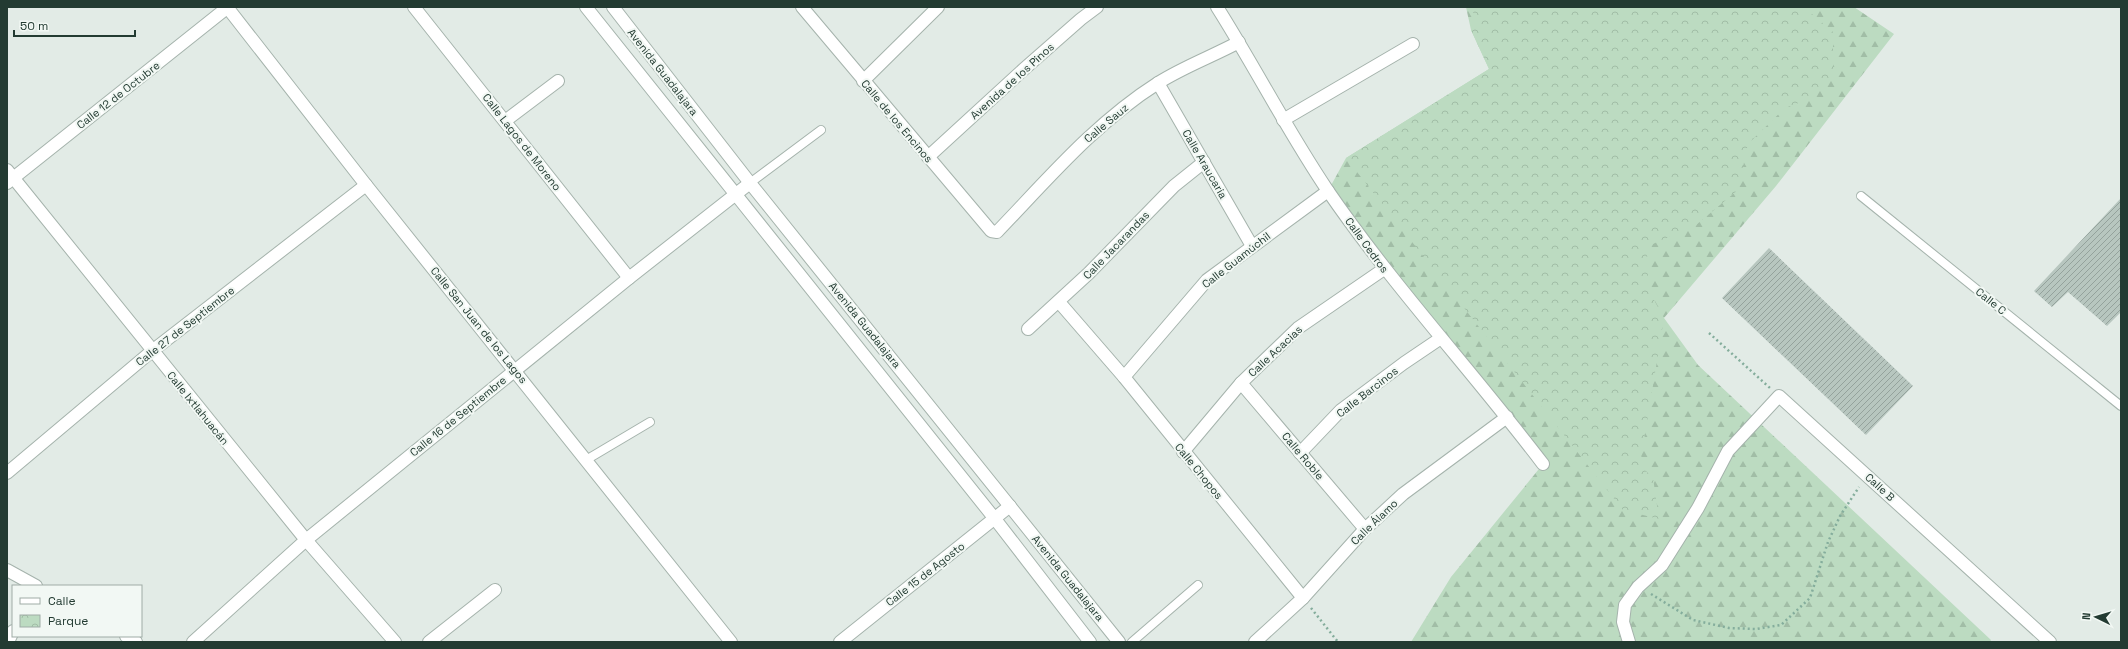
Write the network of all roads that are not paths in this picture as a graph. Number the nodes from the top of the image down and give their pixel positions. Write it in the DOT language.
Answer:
graph roads {
  1 [pos="228,7"];
  2 [pos="414,7"];
  3 [pos="586,7"];
  4 [pos="613,7"];
  5 [pos="802,7"];
  6 [pos="1098,7"];
  7 [pos="1217,7"];
  8 [pos="930,10"];
  9 [pos="1240,42"];
  10 [pos="1413,44"];
  11 [pos="558,81"];
  12 [pos="863,81"];
  13 [pos="1158,83"];
  14 [pos="1283,120"];
  15 [pos="505,121"];
  16 [pos="821,130"];
  17 [pos="928,157"];
  18 [pos="1204,162"];
  19 [pos="9,177"];
  20 [pos="750,183"];
  21 [pos="366,185"];
  22 [pos="1328,190"];
  23 [pos="737,194"];
  24 [pos="1861,196"];
  25 [pos="994,232"];
  26 [pos="1252,246"];
  27 [pos="1384,269"];
  28 [pos="629,278"];
  29 [pos="844,300"];
  30 [pos="1059,302"];
  31 [pos="828,312"];
  32 [pos="1028,329"];
  33 [pos="1441,338"];
  34 [pos="152,351"];
  35 [pos="515,370"];
  36 [pos="1124,377"];
  37 [pos="1241,383"];
  38 [pos="927,403"];
  39 [pos="2121,406"];
  40 [pos="912,415"];
  41 [pos="1507,417"];
  42 [pos="650,422"];
  43 [pos="1183,452"];
  44 [pos="1300,453"];
  45 [pos="586,460"];
  46 [pos="1543,464"];
  47 [pos="7,473"];
  48 [pos="1010,506"];
  49 [pos="994,519"];
  50 [pos="1365,529"];
  51 [pos="306,540"];
  52 [pos="7,570"];
  53 [pos="34,585"];
  54 [pos="1198,585"];
  55 [pos="494,590"];
  56 [pos="1303,598"];
  57 [pos="1094,611"];
  58 [pos="1076,623"];
  59 [pos="193,642"];
  60 [pos="395,642"];
  61 [pos="429,642"];
  62 [pos="731,642"];
  63 [pos="840,642"];
  64 [pos="1090,642"];
  65 [pos="1119,642"];
  66 [pos="1132,642"];
  67 [pos="1255,642"];
  68 [pos="1628,642"];
  69 [pos="2050,642"];
  1 -- 19 [label="street, Calle 12 de Octubre"];
  1 -- 21 [label="street, Calle San Juan de los Lagos"];
  2 -- 15 [label="street, Calle Lagos de Moreno"];
  3 -- 23 [label="street, Avenida Guadalajara"];
  4 -- 20 [label="street, Avenida Guadalajara"];
  5 -- 12 [label="street, Calle de los Encinos"];
  6 -- 17 [label="street, Avenida de los Pinos"];
  7 -- 9 [label="street, Calle Cedros"];
  8 -- 12 [label="street"];
  9 -- 13 [label="street, Calle Sauz"];
  9 -- 14 [label="street, Calle Cedros"];
  10 -- 14 [label="street"];
  11 -- 15 [label="street"];
  12 -- 17 [label="street, Calle de los Encinos"];
  13 -- 18 [label="street, Calle Araucaria"];
  13 -- 25 [label="street, Calle Sauz"];
  14 -- 22 [label="street, Calle Cedros"];
  15 -- 28 [label="street, Calle Lagos de Moreno"];
  16 -- 20 [label="lane"];
  17 -- 25 [label="street, Calle de los Encinos"];
  18 -- 26 [label="street, Calle Araucaria"];
  18 -- 30 [label="street, Calle Jacarandas"];
  19 -- 34 [label="street, Calle Ixtlahuacán"];
  20 -- 23 [label="street, Calle 16 de Septiembre"];
  20 -- 29 [label="street, Avenida Guadalajara"];
  21 -- 34 [label="street, Calle 27 de Septiembre"];
  21 -- 35 [label="street, Calle San Juan de los Lagos"];
  22 -- 26 [label="street, Calle Guamúchil"];
  22 -- 27 [label="street, Calle Cedros"];
  23 -- 28 [label="street, Calle 16 de Septiembre"];
  23 -- 31 [label="street, Avenida Guadalajara"];
  24 -- 39 [label="lane, Calle C"];
  26 -- 36 [label="street, Calle Guamúchil"];
  27 -- 33 [label="street, Calle Cedros"];
  27 -- 37 [label="street, Calle Acacias"];
  28 -- 35 [label="street, Calle 16 de Septiembre"];
  29 -- 31 [label="street"];
  29 -- 38 [label="street, Avenida Guadalajara"];
  30 -- 32 [label="street, Calle Jacarandas"];
  30 -- 36 [label="street, Calle Chopos"];
  31 -- 40 [label="street, Avenida Guadalajara"];
  33 -- 41 [label="street, Calle Cedros"];
  33 -- 44 [label="street, Calle Barcinos"];
  34 -- 47 [label="street, Calle 27 de Septiembre"];
  34 -- 51 [label="street, Calle Ixtlahuacán"];
  35 -- 45 [label="street, Calle San Juan de los Lagos"];
  35 -- 51 [label="street, Calle 16 de Septiembre"];
  36 -- 43 [label="street, Calle Chopos"];
  37 -- 43 [label="street, Calle Acacias"];
  37 -- 44 [label="street, Calle Roble"];
  38 -- 40 [label="street"];
  38 -- 48 [label="street, Avenida Guadalajara"];
  40 -- 49 [label="street, Avenida Guadalajara"];
  41 -- 46 [label="street, Calle Cedros"];
  41 -- 50 [label="street, Calle Álamo"];
  42 -- 45 [label="lane"];
  43 -- 56 [label="street, Calle Chopos"];
  44 -- 50 [label="street, Calle Roble"];
  45 -- 62 [label="street, Calle San Juan de los Lagos"];
  48 -- 49 [label="street, Calle 15 de Agosto"];
  48 -- 57 [label="street, Avenida Guadalajara"];
  49 -- 58 [label="street, Avenida Guadalajara"];
  49 -- 63 [label="street, Calle 15 de Agosto"];
  50 -- 56 [label="street, Calle Álamo"];
  51 -- 59 [label="street, Calle 16 de Septiembre"];
  51 -- 60 [label="street, Calle Ixtlahuacán"];
  52 -- 53 [label="street"];
  54 -- 66 [label="lane"];
  55 -- 61 [label="street"];
  56 -- 67 [label="street, Calle Álamo"];
  57 -- 58 [label="street"];
  57 -- 65 [label="street, Avenida Guadalajara"];
  58 -- 64 [label="street, Avenida Guadalajara"];
  68 -- 69 [label="street, Calle B"];
}
